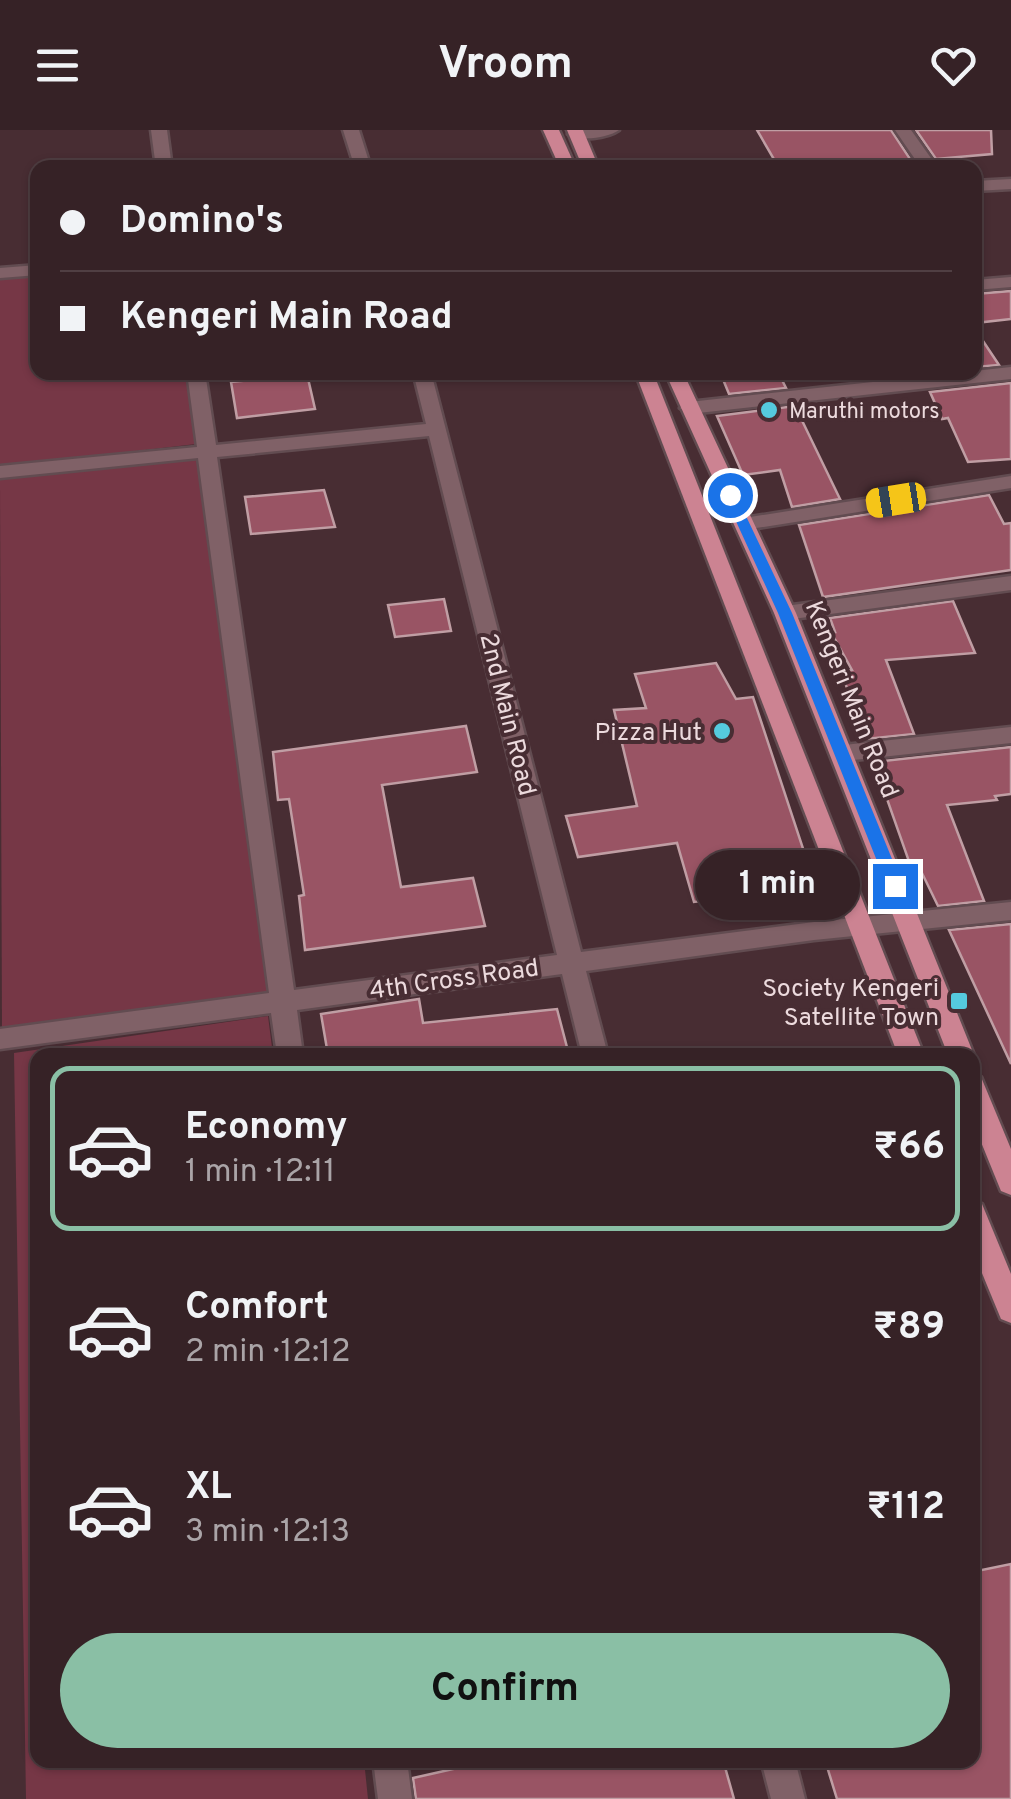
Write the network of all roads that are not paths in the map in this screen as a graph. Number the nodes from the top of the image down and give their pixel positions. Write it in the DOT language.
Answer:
graph roads {
  1 [pos="159,130"];
  2 [pos="351,130"];
  3 [pos="551,130"];
  4 [pos="611,130"];
  5 [pos="903,130"];
  6 [pos="576,132"];
  7 [pos="163,160"];
  8 [pos="360,160"];
  9 [pos="564,160"];
  10 [pos="588,160"];
  11 [pos="924,160"];
  12 [pos="1011,184"];
  13 [pos="982,186"];
  14 [pos="30,271"];
  15 [pos="0,273"];
  16 [pos="1011,282"];
  17 [pos="982,284"];
  18 [pos="1011,373"];
  19 [pos="982,376"];
  20 [pos="197,380"];
  21 [pos="424,380"];
  22 [pos="647,380"];
  23 [pos="677,380"];
  24 [pos="946,380"];
  25 [pos="688,408"];
  26 [pos="438,428"];
  27 [pos="210,451"];
  28 [pos="0,472"];
  29 [pos="1011,482"];
  30 [pos="744,524"];
  31 [pos="1011,583"];
  32 [pos="785,613"];
  33 [pos="1011,735"];
  34 [pos="844,752"];
  35 [pos="1011,911"];
  36 [pos="908,919"];
  37 [pos="860,925"];
  38 [pos="571,962"];
  39 [pos="282,1002"];
  40 [pos="0,1039"];
  41 [pos="289,1048"];
  42 [pos="593,1048"];
  43 [pos="908,1048"];
  44 [pos="957,1048"];
  45 [pos="980,1105"];
  46 [pos="1011,1184"];
  47 [pos="980,1232"];
  48 [pos="1011,1310"];
  49 [pos="391,1768"];
  50 [pos="780,1768"];
  51 [pos="395,1799"];
  52 [pos="788,1799"];
  1 -- 7 [label="street"];
  2 -- 8 [label="street"];
  3 -- 9 [label="main road"];
  4 -- 6 [label="street"];
  5 -- 11 [label="street"];
  6 -- 10 [label="main road"];
  12 -- 13 [label="street"];
  14 -- 15 [label="street"];
  16 -- 17 [label="street"];
  18 -- 19 [label="street"];
  20 -- 27 [label="street"];
  21 -- 26 [label="street, 2nd Main Road"];
  22 -- 37 [label="main road"];
  23 -- 25 [label="main road, Kengeri Main Road"];
  24 -- 25 [label="street"];
  25 -- 30 [label="main road, Kengeri Main Road"];
  26 -- 27 [label="street"];
  26 -- 38 [label="street, 2nd Main Road"];
  27 -- 28 [label="street"];
  27 -- 39 [label="street"];
  29 -- 30 [label="street"];
  30 -- 32 [label="main road, Kengeri Main Road"];
  31 -- 32 [label="street"];
  32 -- 34 [label="main road, Kengeri Main Road"];
  33 -- 34 [label="street"];
  34 -- 36 [label="main road, Kengeri Main Road"];
  35 -- 36 [label="street, 4th Cross Road"];
  36 -- 37 [label="street, 4th Cross Road"];
  36 -- 44 [label="main road, Kengeri Main Road"];
  37 -- 38 [label="street, 4th Cross Road"];
  37 -- 43 [label="main road"];
  38 -- 39 [label="street, 4th Cross Road"];
  38 -- 42 [label="street, 2nd Main Road"];
  39 -- 40 [label="street, 4th Cross Road"];
  39 -- 41 [label="street"];
  45 -- 46 [label="main road"];
  47 -- 48 [label="main road"];
  49 -- 51 [label="street"];
  50 -- 52 [label="street"];
}
